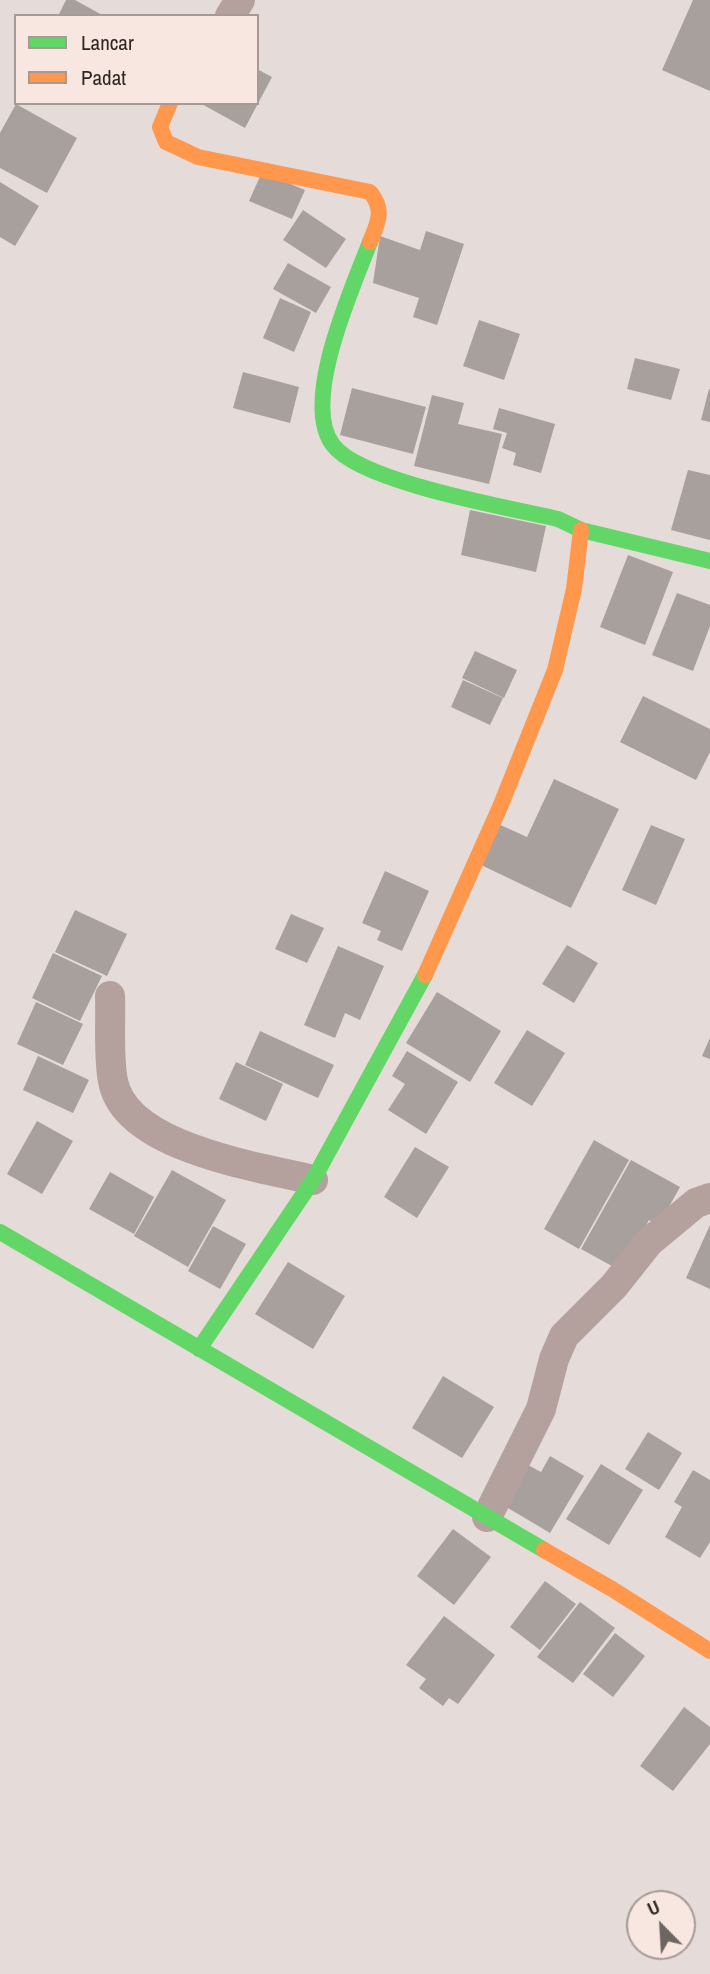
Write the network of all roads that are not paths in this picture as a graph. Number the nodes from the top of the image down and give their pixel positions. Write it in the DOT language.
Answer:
graph roads {
  1 [pos="169,105"];
  2 [pos="581,530"];
  3 [pos="710,561"];
  4 [pos="110,996"];
  5 [pos="313,1180"];
  6 [pos="710,1198"];
  7 [pos="0,1232"];
  8 [pos="198,1349"];
  9 [pos="487,1517"];
  10 [pos="710,1651"];
  1 -- 2 [label="street"];
  2 -- 3 [label="street"];
  2 -- 5 [label="street"];
  4 -- 5 [label="street"];
  5 -- 8 [label="street"];
  6 -- 9 [label="street"];
  7 -- 8 [label="street"];
  8 -- 9 [label="street"];
  9 -- 10 [label="street"];
}
